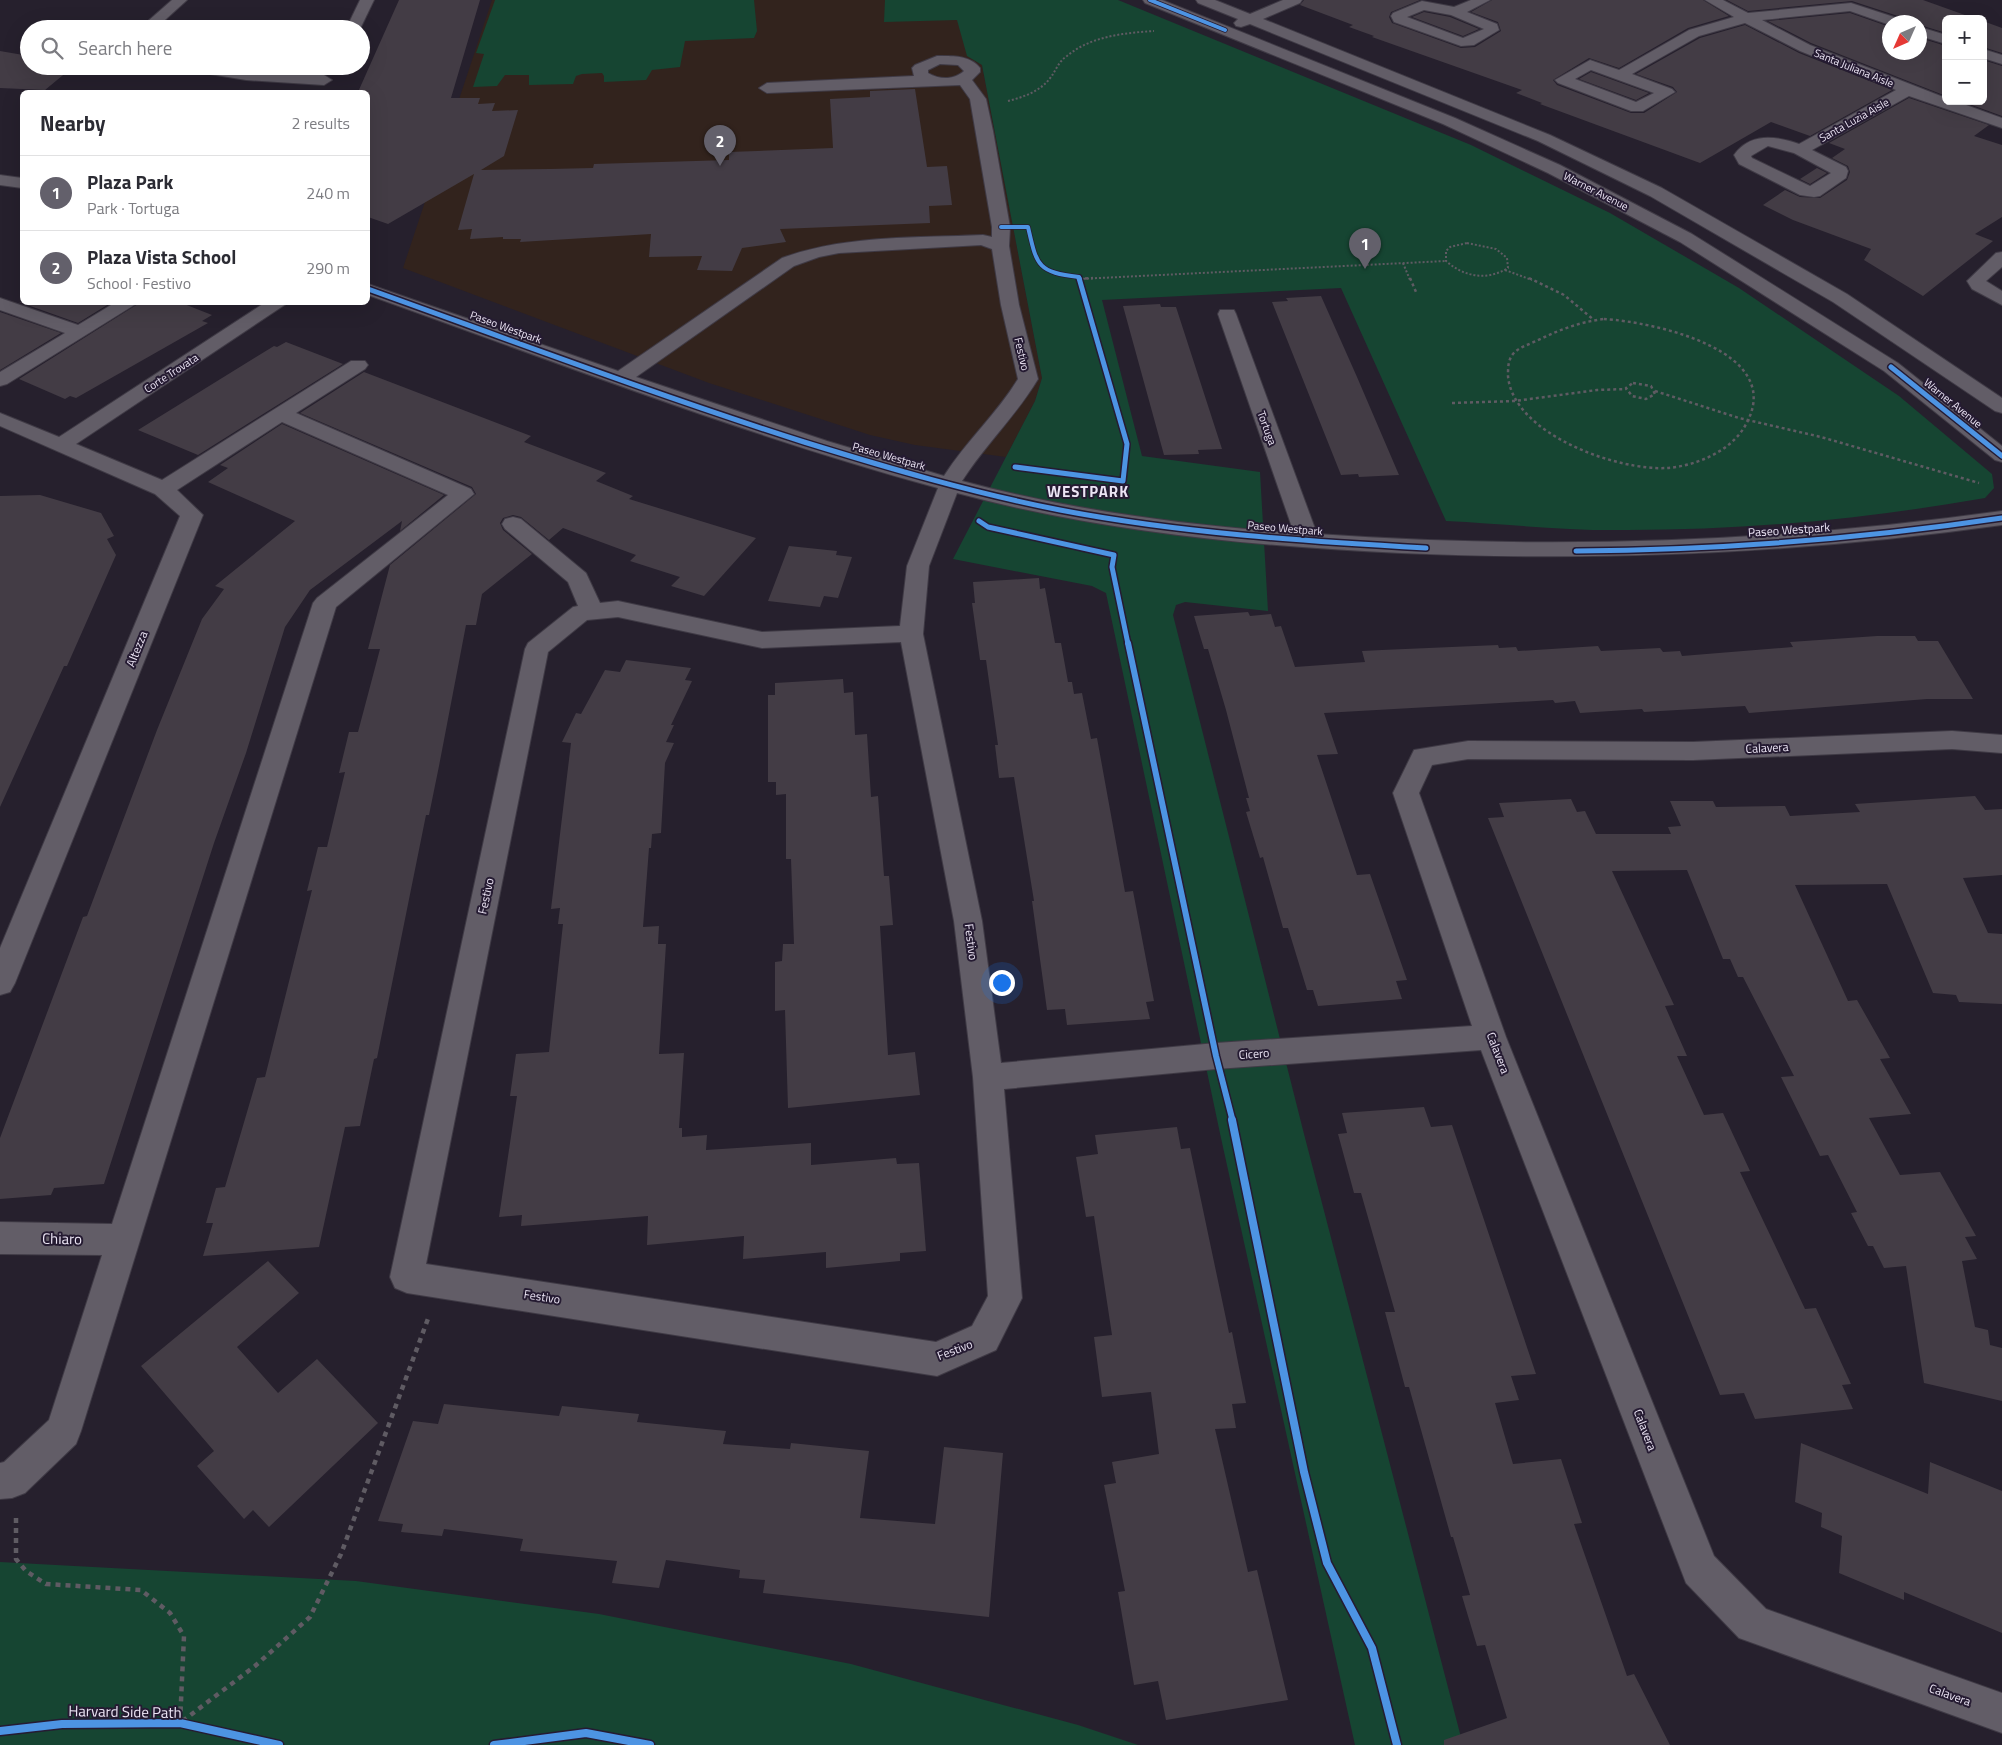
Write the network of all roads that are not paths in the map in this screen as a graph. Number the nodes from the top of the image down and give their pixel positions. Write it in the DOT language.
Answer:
graph roads {
  1 [pos="180,0"];
  2 [pos="368,0"];
  3 [pos="1150,0"];
  4 [pos="1203,0"];
  5 [pos="1295,0"];
  6 [pos="1483,0"];
  7 [pos="1712,0"];
  8 [pos="1455,12"];
  9 [pos="1749,17"];
  10 [pos="1882,18"];
  11 [pos="1250,19"];
  12 [pos="157,20"];
  13 [pos="358,20"];
  14 [pos="1225,30"];
  15 [pos="1927,33"];
  16 [pos="1942,39"];
  17 [pos="1987,54"];
  18 [pos="2002,60"];
  19 [pos="259,75"];
  20 [pos="327,75"];
  21 [pos="1620,75"];
  22 [pos="963,79"];
  23 [pos="324,80"];
  24 [pos="931,80"];
  25 [pos="767,88"];
  26 [pos="316,90"];
  27 [pos="1908,90"];
  28 [pos="2002,123"];
  29 [pos="1800,150"];
  30 [pos="0,180"];
  31 [pos="20,183"];
  32 [pos="1000,246"];
  33 [pos="2002,257"];
  34 [pos="370,290"];
  35 [pos="2002,299"];
  36 [pos="0,304"];
  37 [pos="125,305"];
  38 [pos="275,305"];
  39 [pos="1226,314"];
  40 [pos="80,332"];
  41 [pos="358,364"];
  42 [pos="620,379"];
  43 [pos="0,380"];
  44 [pos="2002,407"];
  45 [pos="280,414"];
  46 [pos="0,419"];
  47 [pos="62,444"];
  48 [pos="2002,456"];
  49 [pos="950,484"];
  50 [pos="162,490"];
  51 [pos="2002,518"];
  52 [pos="513,524"];
  53 [pos="1308,541"];
  54 [pos="592,612"];
  55 [pos="911,634"];
  56 [pos="2002,744"];
  57 [pos="0,983"];
  58 [pos="1491,1037"];
  59 [pos="988,1077"];
  60 [pos="0,1238"];
  61 [pos="123,1240"];
  62 [pos="6,1480"];
  63 [pos="2002,1713"];
  1 -- 12 [label="street"];
  2 -- 13 [label="street"];
  3 -- 14 [label="street, Warner Avenue"];
  4 -- 11 [label="street, Warner Avenue"];
  5 -- 11 [label="street"];
  6 -- 8 [label="street"];
  7 -- 9 [label="street, Santa Juliana Aisle"];
  8 -- 8 [label="street"];
  9 -- 10 [label="street"];
  9 -- 21 [label="street"];
  9 -- 27 [label="street, Santa Juliana Aisle"];
  11 -- 14 [label="street"];
  11 -- 44 [label="street, Warner Avenue"];
  14 -- 48 [label="street, Warner Avenue"];
  15 -- 16 [label="street"];
  17 -- 18 [label="street"];
  19 -- 23 [label="street"];
  20 -- 23 [label="street"];
  21 -- 21 [label="street"];
  22 -- 24 [label="street"];
  22 -- 24 [label="street"];
  22 -- 32 [label="street, Festivo"];
  23 -- 26 [label="street"];
  24 -- 25 [label="street"];
  27 -- 28 [label="street, Santa Juliana Aisle"];
  27 -- 29 [label="street, Santa Luzia Aisle"];
  29 -- 29 [label="street, Santa Luzia Aisle"];
  30 -- 31 [label="street"];
  32 -- 42 [label="street"];
  32 -- 49 [label="street, Festivo"];
  33 -- 35 [label="street"];
  34 -- 42 [label="street, Paseo Westpark"];
  36 -- 40 [label="street"];
  37 -- 40 [label="street"];
  38 -- 47 [label="street, Corte Trovata"];
  39 -- 53 [label="street, Tortuga"];
  40 -- 43 [label="street"];
  41 -- 45 [label="street"];
  42 -- 49 [label="street, Paseo Westpark"];
  45 -- 50 [label="street"];
  45 -- 61 [label="street"];
  46 -- 47 [label="street, Altezza"];
  47 -- 50 [label="street, Altezza"];
  49 -- 53 [label="street, Paseo Westpark"];
  49 -- 55 [label="street, Festivo"];
  50 -- 57 [label="street, Altezza"];
  51 -- 53 [label="street, Paseo Westpark"];
  52 -- 54 [label="street"];
  54 -- 55 [label="street, Festivo"];
  54 -- 59 [label="street, Festivo"];
  55 -- 59 [label="street, Festivo"];
  56 -- 58 [label="street, Calavera"];
  58 -- 59 [label="street, Cicero"];
  58 -- 63 [label="street, Calavera"];
  60 -- 61 [label="street, Chiaro"];
  61 -- 62 [label="street"];
}
